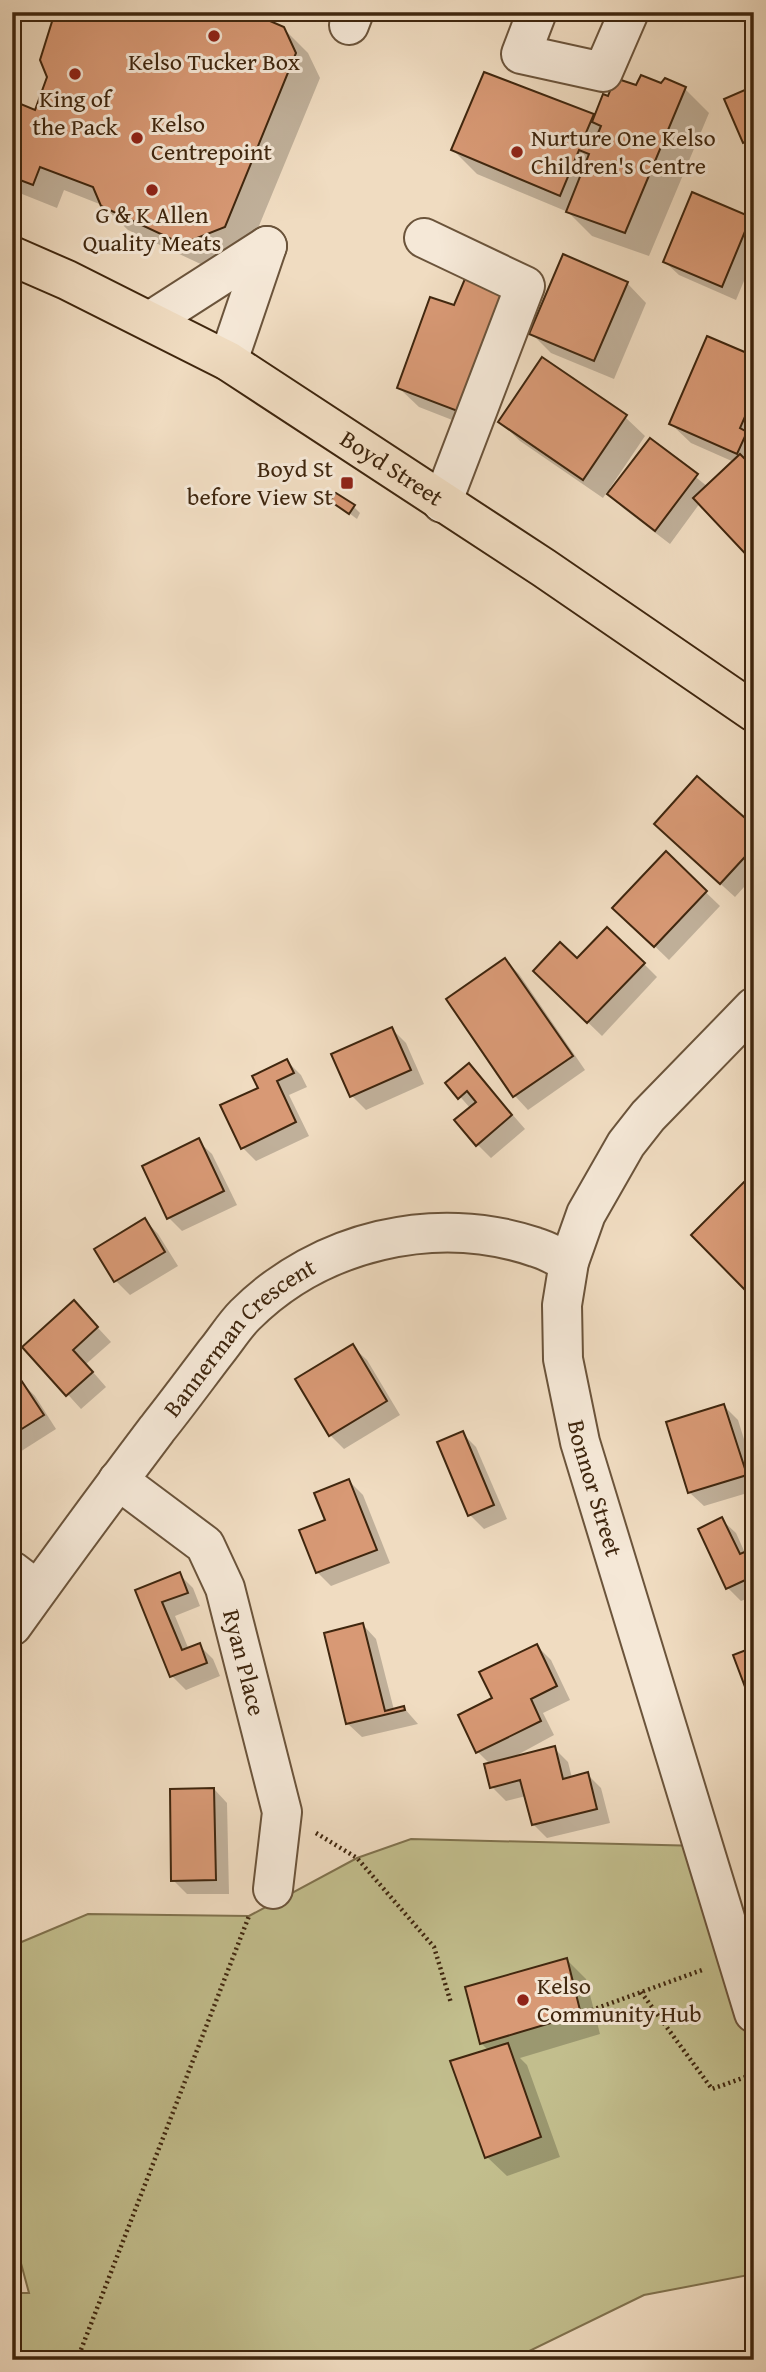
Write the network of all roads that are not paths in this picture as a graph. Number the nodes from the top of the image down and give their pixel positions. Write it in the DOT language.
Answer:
graph roads {
  1 [pos="537,12"];
  2 [pos="629,12"];
  3 [pos="425,238"];
  4 [pos="12,256"];
  5 [pos="150,321"];
  6 [pos="228,361"];
  7 [pos="442,503"];
  8 [pos="754,712"];
  9 [pos="754,1007"];
  10 [pos="569,1262"];
  11 [pos="118,1480"];
  12 [pos="25,1581"];
  13 [pos="12,1626"];
  14 [pos="273,1889"];
  15 [pos="754,2013"];
  1 -- 2 [label="street"];
  3 -- 7 [label="street"];
  4 -- 5 [label="main road, Boyd Street"];
  5 -- 6 [label="main road, Boyd Street"];
  5 -- 6 [label="street"];
  6 -- 7 [label="main road, Boyd Street"];
  7 -- 8 [label="main road, Boyd Street"];
  9 -- 10 [label="street, Bonnor Street"];
  10 -- 11 [label="street, Bannerman Crescent"];
  10 -- 15 [label="street, Bonnor Street"];
  11 -- 12 [label="street, Bannerman Crescent"];
  11 -- 14 [label="street, Ryan Place"];
  12 -- 13 [label="street, Bannerman Crescent"];
}
